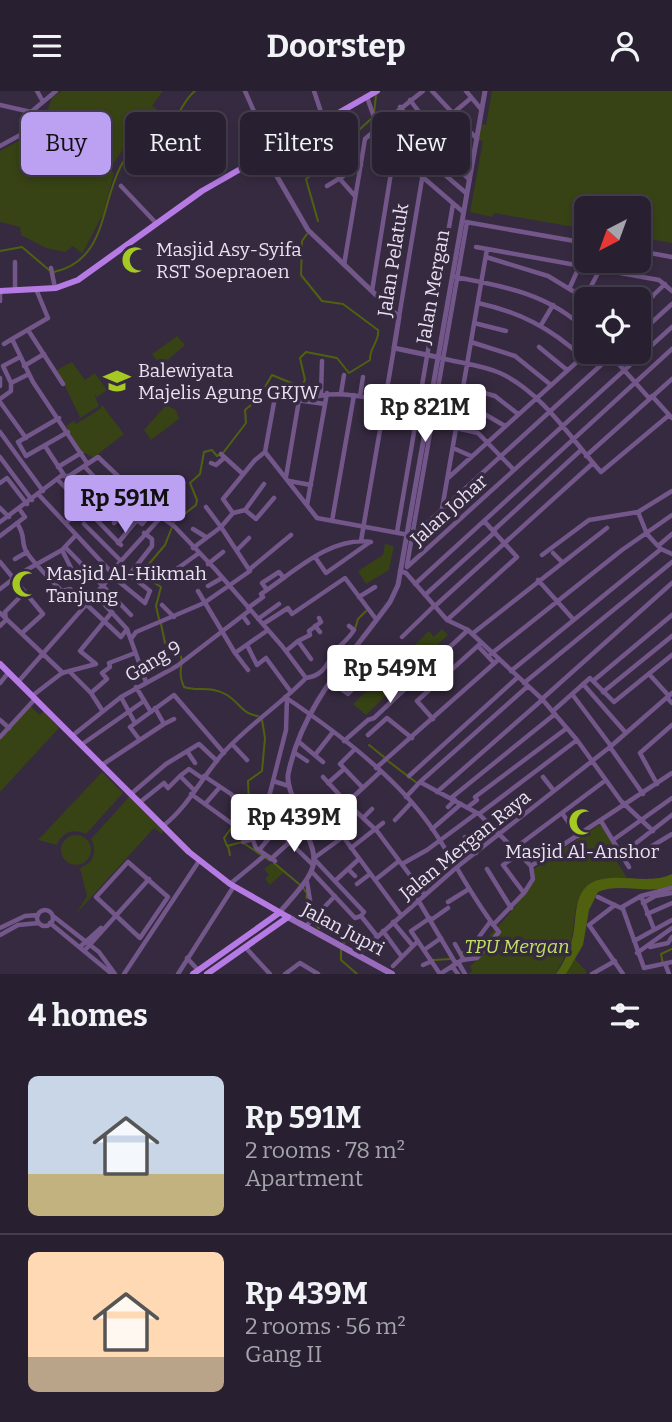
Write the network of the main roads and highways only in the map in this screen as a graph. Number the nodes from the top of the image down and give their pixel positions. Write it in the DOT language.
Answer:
graph roads {
  1 [pos="372,94"];
  2 [pos="0,291"];
  3 [pos="0,664"];
  4 [pos="279,913"];
  5 [pos="288,917"];
  6 [pos="217,962"];
  7 [pos="392,970"];
  8 [pos="381,971"];
  9 [pos="195,972"];
  10 [pos="207,974"];
  1 -- 2 [label="main road"];
  3 -- 4 [label="main road, Jalan Jupri"];
  4 -- 5 [label="main road, Jalan Jupri"];
  4 -- 6 [label="main road"];
  5 -- 6 [label="main road"];
  5 -- 8 [label="main road, Jalan Jupri"];
  6 -- 9 [label="main road"];
  6 -- 10 [label="main road"];
  7 -- 8 [label="main road, Jalan Jupri"];
}
